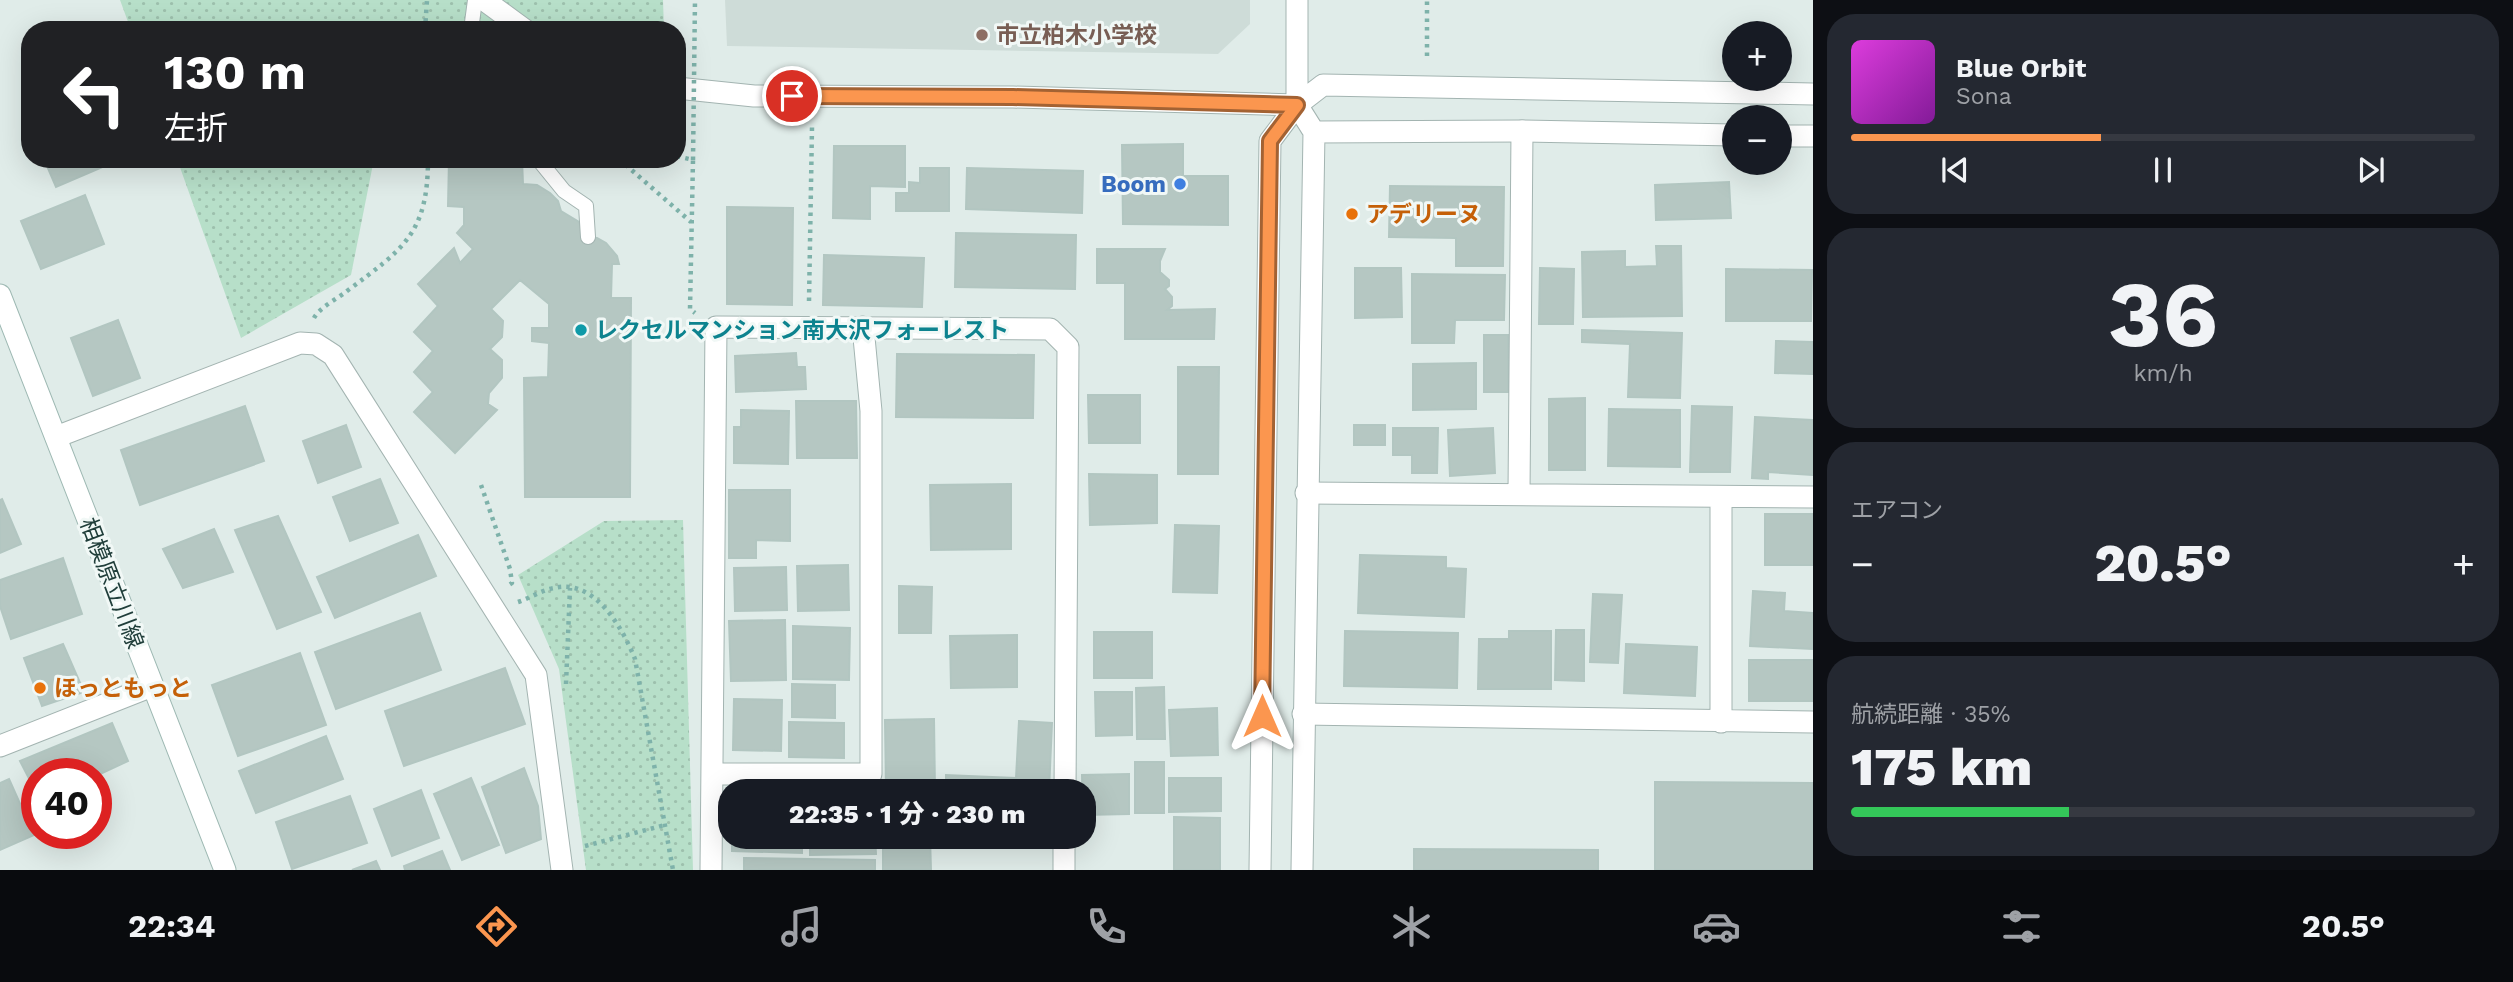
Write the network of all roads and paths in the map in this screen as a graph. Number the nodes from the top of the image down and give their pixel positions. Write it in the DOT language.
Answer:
graph roads {
  1 [pos="427,0"];
  2 [pos="475,0"];
  3 [pos="484,0"];
  4 [pos="695,0"];
  5 [pos="1297,0"];
  6 [pos="1427,0"];
  7 [pos="426,21"];
  8 [pos="472,21"];
  9 [pos="513,21"];
  10 [pos="1427,56"];
  11 [pos="686,89"];
  12 [pos="1813,94"];
  13 [pos="1297,105"];
  14 [pos="812,127"];
  15 [pos="1522,131"];
  16 [pos="1314,132"];
  17 [pos="1722,135"];
  18 [pos="1792,136"];
  19 [pos="1813,136"];
  20 [pos="686,158"];
  21 [pos="693,160"];
  22 [pos="428,168"];
  23 [pos="545,168"];
  24 [pos="629,168"];
  25 [pos="691,222"];
  26 [pos="588,237"];
  27 [pos="0,295"];
  28 [pos="316,314"];
  29 [pos="809,326"];
  30 [pos="716,327"];
  31 [pos="863,327"];
  32 [pos="56,437"];
  33 [pos="481,485"];
  34 [pos="1306,493"];
  35 [pos="1518,493"];
  36 [pos="1813,497"];
  37 [pos="1721,498"];
  38 [pos="512,583"];
  39 [pos="496,611"];
  40 [pos="152,686"];
  41 [pos="1303,714"];
  42 [pos="1721,722"];
  43 [pos="1813,722"];
  44 [pos="0,746"];
  45 [pos="712,774"];
  46 [pos="1065,779"];
  47 [pos="665,825"];
  48 [pos="1064,849"];
  49 [pos="561,861"];
  50 [pos="225,870"];
  51 [pos="673,870"];
  52 [pos="711,870"];
  53 [pos="1064,870"];
  54 [pos="1260,870"];
  55 [pos="1302,870"];
  1 -- 7 [label="path"];
  2 -- 8 [label="lane"];
  3 -- 9 [label="street"];
  4 -- 21 [label="path, bridge"];
  5 -- 13 [label="street"];
  6 -- 10 [label="path"];
  11 -- 13 [label="street"];
  12 -- 13 [label="street"];
  13 -- 16 [label="street"];
  13 -- 54 [label="street"];
  14 -- 29 [label="path"];
  15 -- 16 [label="street"];
  15 -- 17 [label="street"];
  15 -- 35 [label="street"];
  16 -- 34 [label="street"];
  18 -- 19 [label="street"];
  20 -- 21 [label="path"];
  21 -- 25 [label="path"];
  22 -- 28 [label="path"];
  23 -- 26 [label="lane"];
  24 -- 25 [label="path"];
  25 -- 30 [label="path"];
  27 -- 32 [label="street, 相模原立川線"];
  29 -- 30 [label="street"];
  29 -- 31 [label="street"];
  30 -- 45 [label="street"];
  31 -- 45 [label="street"];
  31 -- 46 [label="street"];
  32 -- 39 [label="street"];
  32 -- 40 [label="street, 相模原立川線"];
  33 -- 38 [label="path"];
  34 -- 35 [label="street"];
  34 -- 41 [label="street"];
  35 -- 37 [label="street"];
  36 -- 37 [label="street"];
  37 -- 42 [label="street"];
  39 -- 47 [label="path"];
  39 -- 49 [label="street"];
  40 -- 44 [label="street"];
  40 -- 50 [label="street, 相模原立川線"];
  41 -- 42 [label="street"];
  41 -- 55 [label="street"];
  42 -- 43 [label="street"];
  45 -- 52 [label="street"];
  47 -- 49 [label="path"];
  47 -- 51 [label="path"];
  48 -- 53 [label="street"];
}
